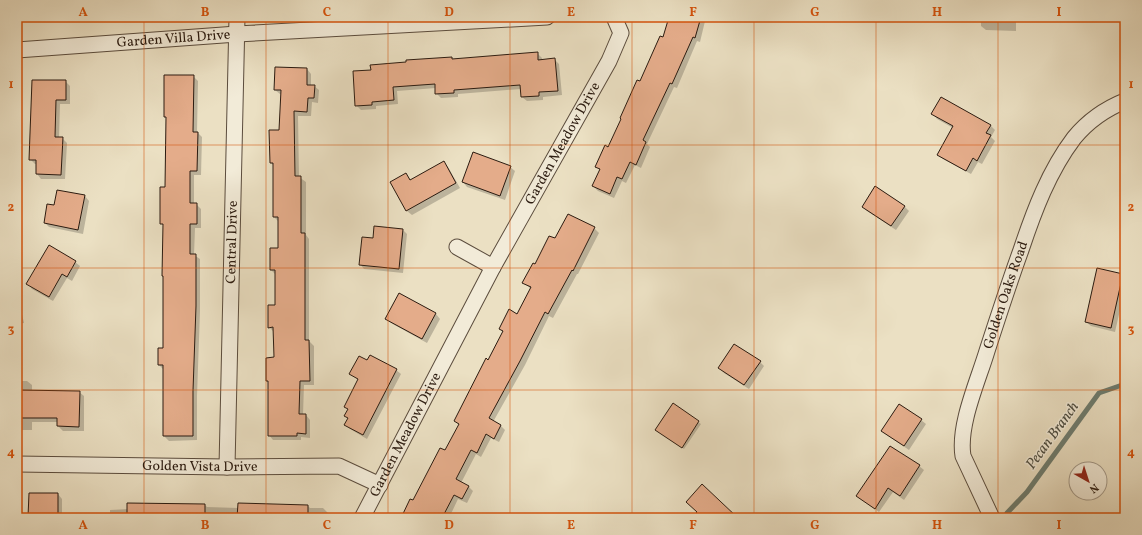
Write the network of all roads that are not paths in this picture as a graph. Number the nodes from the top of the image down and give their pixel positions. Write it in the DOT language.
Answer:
graph roads {
  1 [pos="237,17"];
  2 [pos="547,17"];
  3 [pos="614,17"];
  4 [pos="237,34"];
  5 [pos="17,50"];
  6 [pos="1125,101"];
  7 [pos="457,247"];
  8 [pos="493,267"];
  9 [pos="17,464"];
  10 [pos="227,467"];
  11 [pos="380,485"];
  12 [pos="362,518"];
  13 [pos="992,518"];
  1 -- 4 [label="street, Central Drive"];
  2 -- 4 [label="street, Garden Villa Drive"];
  3 -- 8 [label="street, Garden Meadow Drive"];
  4 -- 5 [label="street, Garden Villa Drive"];
  4 -- 10 [label="street, Central Drive"];
  6 -- 13 [label="street, Golden Oaks Road"];
  7 -- 8 [label="street"];
  8 -- 11 [label="street, Garden Meadow Drive"];
  9 -- 10 [label="street, Golden Vista Drive"];
  10 -- 11 [label="street, Golden Vista Drive"];
  11 -- 12 [label="street, Garden Meadow Drive"];
}
